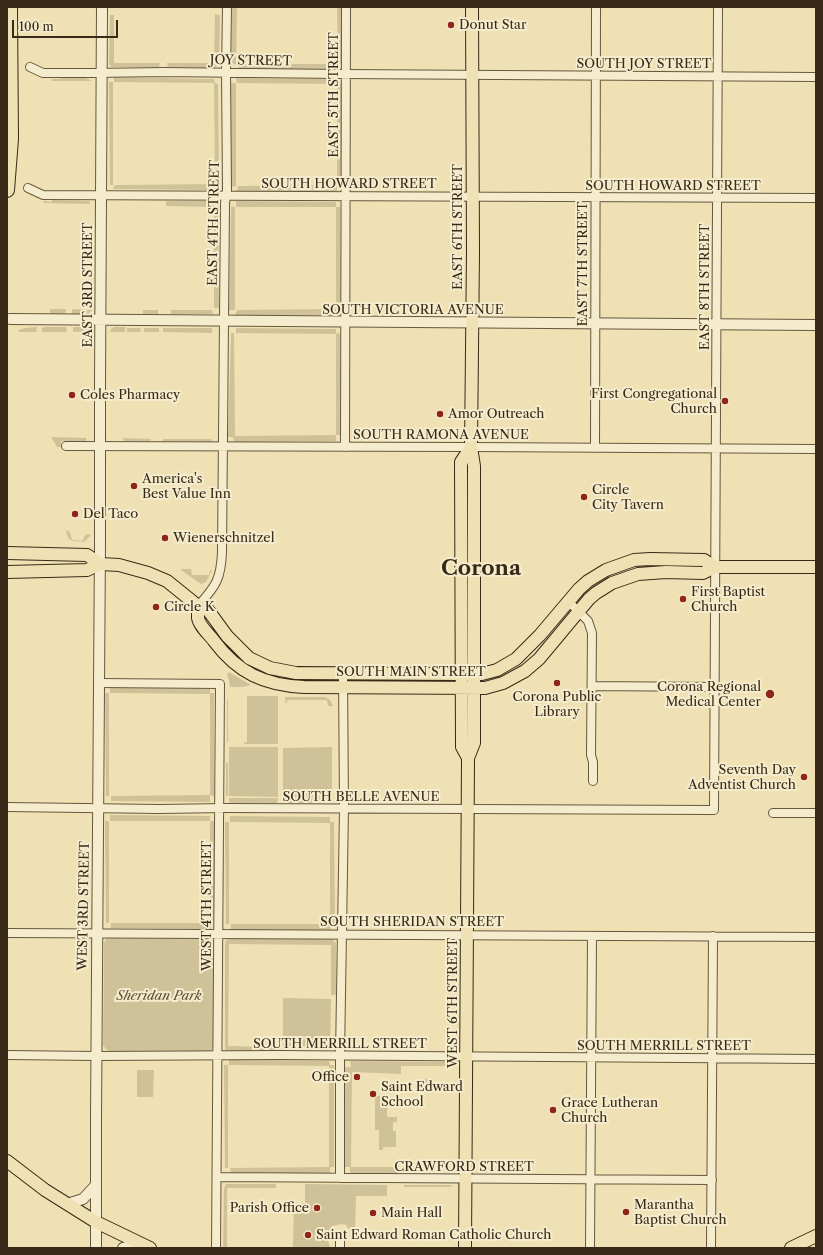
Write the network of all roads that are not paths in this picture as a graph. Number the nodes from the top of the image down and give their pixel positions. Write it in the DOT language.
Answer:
graph roads {
  1 [pos="10,7"];
  2 [pos="102,7"];
  3 [pos="227,7"];
  4 [pos="346,7"];
  5 [pos="472,7"];
  6 [pos="596,7"];
  7 [pos="718,7"];
  8 [pos="30,67"];
  9 [pos="102,73"];
  10 [pos="226,73"];
  11 [pos="346,74"];
  12 [pos="472,75"];
  13 [pos="596,76"];
  14 [pos="717,76"];
  15 [pos="816,77"];
  16 [pos="28,188"];
  17 [pos="7,190"];
  18 [pos="102,195"];
  19 [pos="225,196"];
  20 [pos="346,196"];
  21 [pos="473,197"];
  22 [pos="596,198"];
  23 [pos="717,198"];
  24 [pos="816,198"];
  25 [pos="10,319"];
  26 [pos="101,320"];
  27 [pos="224,321"];
  28 [pos="345,322"];
  29 [pos="471,323"];
  30 [pos="595,324"];
  31 [pos="716,325"];
  32 [pos="816,325"];
  33 [pos="223,443"];
  34 [pos="100,444"];
  35 [pos="66,446"];
  36 [pos="471,446"];
  37 [pos="345,447"];
  38 [pos="595,448"];
  39 [pos="716,449"];
  40 [pos="816,449"];
  41 [pos="7,553"];
  42 [pos="100,564"];
  43 [pos="716,567"];
  44 [pos="816,567"];
  45 [pos="7,572"];
  46 [pos="568,601"];
  47 [pos="198,606"];
  48 [pos="578,611"];
  49 [pos="343,674"];
  50 [pos="461,674"];
  51 [pos="474,674"];
  52 [pos="99,683"];
  53 [pos="592,686"];
  54 [pos="343,687"];
  55 [pos="715,687"];
  56 [pos="461,688"];
  57 [pos="474,688"];
  58 [pos="468,758"];
  59 [pos="593,781"];
  60 [pos="7,807"];
  61 [pos="219,808"];
  62 [pos="344,808"];
  63 [pos="98,809"];
  64 [pos="467,809"];
  65 [pos="714,810"];
  66 [pos="773,813"];
  67 [pos="816,813"];
  68 [pos="7,933"];
  69 [pos="218,933"];
  70 [pos="97,934"];
  71 [pos="342,934"];
  72 [pos="467,935"];
  73 [pos="592,936"];
  74 [pos="713,936"];
  75 [pos="816,937"];
  76 [pos="7,1055"];
  77 [pos="96,1056"];
  78 [pos="218,1056"];
  79 [pos="340,1056"];
  80 [pos="466,1056"];
  81 [pos="591,1057"];
  82 [pos="712,1058"];
  83 [pos="816,1059"];
  84 [pos="7,1161"];
  85 [pos="217,1177"];
  86 [pos="340,1178"];
  87 [pos="466,1178"];
  88 [pos="591,1179"];
  89 [pos="712,1180"];
  90 [pos="96,1185"];
  91 [pos="67,1204"];
  92 [pos="96,1222"];
  93 [pos="816,1236"];
  94 [pos="340,1238"];
  95 [pos="139,1243"];
  96 [pos="96,1248"];
  97 [pos="122,1248"];
  98 [pos="150,1248"];
  99 [pos="216,1248"];
  100 [pos="340,1248"];
  101 [pos="465,1248"];
  102 [pos="590,1248"];
  103 [pos="711,1248"];
  104 [pos="791,1248"];
  1 -- 17 [label="highway"];
  2 -- 9 [label="street, EAST 3RD STREET"];
  3 -- 10 [label="street, EAST 4TH STREET"];
  4 -- 11 [label="street, EAST 5TH STREET"];
  5 -- 12 [label="main road, EAST 6TH STREET"];
  6 -- 13 [label="street, EAST 7TH STREET"];
  7 -- 14 [label="street, EAST 8TH STREET"];
  8 -- 9 [label="street, JOY STREET"];
  9 -- 10 [label="street, JOY STREET"];
  9 -- 18 [label="street, EAST 3RD STREET"];
  10 -- 11 [label="street, JOY STREET"];
  10 -- 19 [label="street, EAST 4TH STREET"];
  11 -- 12 [label="street, JOY STREET"];
  11 -- 20 [label="street, EAST 5TH STREET"];
  12 -- 13 [label="street, SOUTH JOY STREET"];
  12 -- 21 [label="main road, EAST 6TH STREET"];
  13 -- 14 [label="street, SOUTH JOY STREET"];
  13 -- 22 [label="street, EAST 7TH STREET"];
  14 -- 15 [label="street, SOUTH JOY STREET"];
  14 -- 23 [label="street, EAST 8TH STREET"];
  16 -- 18 [label="street, SOUTH HOWARD STREET"];
  18 -- 19 [label="street, SOUTH HOWARD STREET"];
  18 -- 26 [label="street, EAST 3RD STREET"];
  19 -- 20 [label="street, SOUTH HOWARD STREET"];
  19 -- 27 [label="street, EAST 4TH STREET"];
  20 -- 21 [label="street, SOUTH HOWARD STREET"];
  20 -- 28 [label="street, EAST 5TH STREET"];
  21 -- 22 [label="street, SOUTH HOWARD STREET"];
  21 -- 29 [label="main road, EAST 6TH STREET"];
  22 -- 23 [label="street, SOUTH HOWARD STREET"];
  22 -- 30 [label="street, EAST 7TH STREET"];
  23 -- 24 [label="street, SOUTH HOWARD STREET"];
  23 -- 31 [label="street, EAST 8TH STREET"];
  25 -- 26 [label="street, SOUTH VICTORIA AVENUE"];
  26 -- 27 [label="street, SOUTH VICTORIA AVENUE"];
  26 -- 34 [label="street, EAST 3RD STREET"];
  27 -- 28 [label="street, SOUTH VICTORIA AVENUE"];
  27 -- 33 [label="street, EAST 4TH STREET"];
  28 -- 29 [label="street, SOUTH VICTORIA AVENUE"];
  28 -- 37 [label="street, EAST 5TH STREET"];
  29 -- 30 [label="street, SOUTH VICTORIA AVENUE"];
  29 -- 36 [label="main road, EAST 6TH STREET"];
  30 -- 31 [label="street, SOUTH VICTORIA AVENUE"];
  30 -- 38 [label="street, EAST 7TH STREET"];
  31 -- 32 [label="street, SOUTH VICTORIA AVENUE"];
  31 -- 39 [label="street, EAST 8TH STREET"];
  33 -- 34 [label="street, SOUTH RAMONA AVENUE"];
  33 -- 37 [label="street, SOUTH RAMONA AVENUE"];
  33 -- 47 [label="street"];
  34 -- 35 [label="street, SOUTH RAMONA AVENUE"];
  34 -- 42 [label="street"];
  36 -- 37 [label="street, SOUTH RAMONA AVENUE"];
  36 -- 38 [label="street, SOUTH RAMONA AVENUE"];
  36 -- 50 [label="main road"];
  36 -- 51 [label="main road, EAST 6TH STREET"];
  38 -- 39 [label="street, SOUTH RAMONA AVENUE"];
  39 -- 40 [label="street, SOUTH RAMONA AVENUE"];
  39 -- 43 [label="street, EAST 8TH STREET"];
  41 -- 42 [label="main road, SOUTH MAIN STREET"];
  42 -- 45 [label="main road, SOUTH MAIN STREET"];
  42 -- 47 [label="main road, SOUTH MAIN STREET"];
  42 -- 52 [label="street, WEST 3RD STREET"];
  43 -- 44 [label="main road, SOUTH MAIN STREET"];
  43 -- 46 [label="main road, SOUTH MAIN STREET"];
  43 -- 48 [label="main road, SOUTH MAIN STREET"];
  43 -- 55 [label="street, EAST 8TH STREET"];
  46 -- 48 [label="street"];
  46 -- 51 [label="main road, SOUTH MAIN STREET"];
  47 -- 49 [label="main road, SOUTH MAIN STREET"];
  47 -- 54 [label="main road, SOUTH MAIN STREET"];
  48 -- 53 [label="street"];
  48 -- 57 [label="main road, SOUTH MAIN STREET"];
  49 -- 50 [label="main road, SOUTH MAIN STREET"];
  49 -- 54 [label="street"];
  50 -- 51 [label="main road, SOUTH MAIN STREET"];
  50 -- 56 [label="main road"];
  51 -- 57 [label="main road, EAST 6TH STREET"];
  52 -- 61 [label="street, WEST 4TH STREET"];
  52 -- 63 [label="street, WEST 3RD STREET"];
  53 -- 55 [label="street"];
  53 -- 59 [label="street"];
  54 -- 56 [label="main road, SOUTH MAIN STREET"];
  54 -- 62 [label="street"];
  55 -- 65 [label="street, EAST 8TH STREET"];
  56 -- 57 [label="main road, SOUTH MAIN STREET"];
  56 -- 58 [label="main road, WEST 6TH STREET"];
  57 -- 58 [label="main road, WEST 6TH STREET"];
  58 -- 64 [label="main road, WEST 6TH STREET"];
  60 -- 63 [label="street, SOUTH BELLE AVENUE"];
  61 -- 62 [label="street, SOUTH BELLE AVENUE"];
  61 -- 63 [label="street, SOUTH BELLE AVENUE"];
  61 -- 69 [label="street, WEST 4TH STREET"];
  62 -- 64 [label="street, SOUTH BELLE AVENUE"];
  62 -- 71 [label="street"];
  63 -- 70 [label="street, WEST 3RD STREET"];
  64 -- 65 [label="street, SOUTH BELLE AVENUE"];
  64 -- 72 [label="main road, WEST 6TH STREET"];
  66 -- 67 [label="street"];
  68 -- 70 [label="street, SOUTH SHERIDAN STREET"];
  69 -- 70 [label="street, SOUTH SHERIDAN STREET"];
  69 -- 71 [label="street, SOUTH SHERIDAN STREET"];
  69 -- 78 [label="street, WEST 4TH STREET"];
  70 -- 77 [label="street, WEST 3RD STREET"];
  71 -- 72 [label="street, SOUTH SHERIDAN STREET"];
  71 -- 79 [label="street"];
  72 -- 73 [label="street, SOUTH SHERIDAN STREET"];
  72 -- 80 [label="main road, WEST 6TH STREET"];
  73 -- 74 [label="street, SOUTH SHERIDAN STREET"];
  73 -- 81 [label="street"];
  74 -- 75 [label="street, SOUTH SHERIDAN STREET"];
  74 -- 82 [label="street"];
  76 -- 77 [label="street, SOUTH MERRILL STREET"];
  77 -- 78 [label="street, SOUTH MERRILL STREET"];
  77 -- 90 [label="street, WEST 3RD STREET"];
  78 -- 79 [label="street, SOUTH MERRILL STREET"];
  78 -- 85 [label="street, WEST 4TH STREET"];
  79 -- 80 [label="street, SOUTH MERRILL STREET"];
  79 -- 86 [label="street"];
  80 -- 81 [label="street, SOUTH MERRILL STREET"];
  80 -- 87 [label="main road, WEST 6TH STREET"];
  81 -- 82 [label="street, SOUTH MERRILL STREET"];
  81 -- 88 [label="street"];
  82 -- 83 [label="street, SOUTH MERRILL STREET"];
  82 -- 89 [label="street"];
  84 -- 91 [label="main road"];
  85 -- 86 [label="street, CRAWFORD STREET"];
  85 -- 99 [label="street, WEST 4TH STREET"];
  86 -- 87 [label="street, CRAWFORD STREET"];
  87 -- 88 [label="street, CRAWFORD STREET"];
  87 -- 101 [label="main road, WEST 6TH STREET"];
  88 -- 89 [label="street, CRAWFORD STREET"];
  88 -- 102 [label="street"];
  89 -- 103 [label="street"];
  90 -- 91 [label="street"];
  90 -- 92 [label="street, WEST 3RD STREET"];
  91 -- 92 [label="main road"];
  92 -- 95 [label="main road"];
  92 -- 96 [label="street, WEST 3RD STREET"];
  93 -- 104 [label="main road"];
  94 -- 100 [label="street"];
  95 -- 97 [label="street"];
  95 -- 98 [label="main road"];
}
